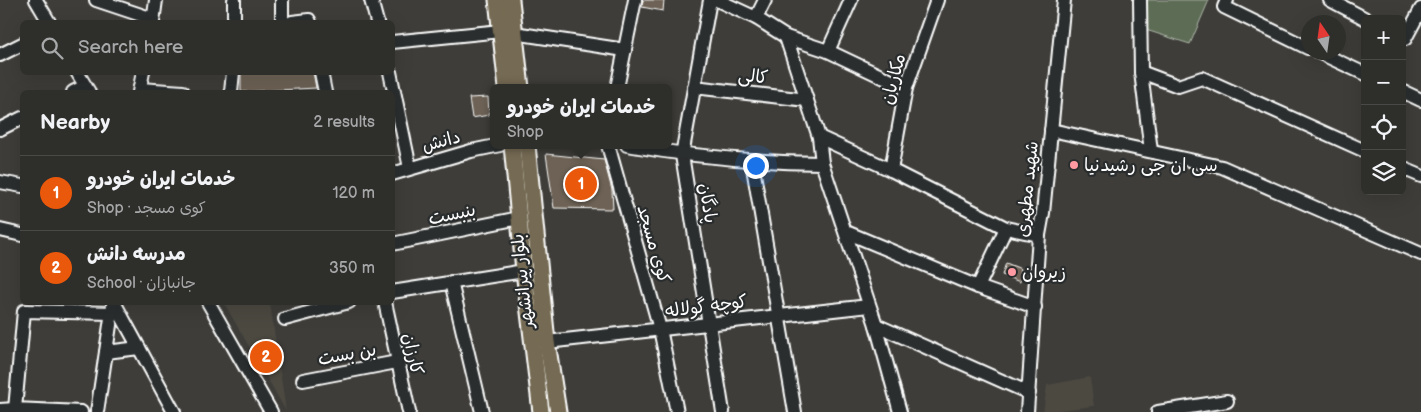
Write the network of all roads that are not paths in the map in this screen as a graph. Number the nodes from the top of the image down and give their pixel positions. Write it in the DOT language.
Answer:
graph roads {
  1 [pos="36,0"];
  2 [pos="96,0"];
  3 [pos="156,0"];
  4 [pos="234,0"];
  5 [pos="282,0"];
  6 [pos="371,0"];
  7 [pos="497,0"];
  8 [pos="511,0"];
  9 [pos="635,0"];
  10 [pos="710,0"];
  11 [pos="717,0"];
  12 [pos="765,0"];
  13 [pos="852,0"];
  14 [pos="937,0"];
  15 [pos="1064,0"];
  16 [pos="1140,0"];
  17 [pos="1330,0"];
  18 [pos="1225,4"];
  19 [pos="1420,12"];
  20 [pos="1361,16"];
  21 [pos="756,18"];
  22 [pos="48,20"];
  23 [pos="150,20"];
  24 [pos="153,20"];
  25 [pos="234,20"];
  26 [pos="282,20"];
  27 [pos="376,20"];
  28 [pos="508,31"];
  29 [pos="786,37"];
  30 [pos="1406,37"];
  31 [pos="395,42"];
  32 [pos="1301,44"];
  33 [pos="20,45"];
  34 [pos="624,50"];
  35 [pos="828,51"];
  36 [pos="0,55"];
  37 [pos="1335,60"];
  38 [pos="1141,72"];
  39 [pos="1361,72"];
  40 [pos="79,75"];
  41 [pos="142,75"];
  42 [pos="233,75"];
  43 [pos="321,75"];
  44 [pos="390,75"];
  45 [pos="506,84"];
  46 [pos="519,84"];
  47 [pos="618,84"];
  48 [pos="694,87"];
  49 [pos="906,88"];
  50 [pos="87,89"];
  51 [pos="139,90"];
  52 [pos="231,90"];
  53 [pos="324,90"];
  54 [pos="393,90"];
  55 [pos="1406,93"];
  56 [pos="807,100"];
  57 [pos="1421,100"];
  58 [pos="396,110"];
  59 [pos="20,119"];
  60 [pos="0,129"];
  61 [pos="1051,130"];
  62 [pos="820,137"];
  63 [pos="490,148"];
  64 [pos="512,149"];
  65 [pos="527,149"];
  66 [pos="609,149"];
  67 [pos="649,149"];
  68 [pos="1363,150"];
  69 [pos="1151,151"];
  70 [pos="682,155"];
  71 [pos="752,162"];
  72 [pos="822,163"];
  73 [pos="410,168"];
  74 [pos="891,170"];
  75 [pos="1406,170"];
  76 [pos="395,173"];
  77 [pos="1421,176"];
  78 [pos="0,182"];
  79 [pos="20,186"];
  80 [pos="519,218"];
  81 [pos="1006,228"];
  82 [pos="0,230"];
  83 [pos="846,232"];
  84 [pos="20,234"];
  85 [pos="1039,235"];
  86 [pos="395,243"];
  87 [pos="1421,254"];
  88 [pos="524,271"];
  89 [pos="451,282"];
  90 [pos="978,287"];
  91 [pos="395,291"];
  92 [pos="210,305"];
  93 [pos="338,305"];
  94 [pos="386,305"];
  95 [pos="113,306"];
  96 [pos="869,306"];
  97 [pos="1036,307"];
  98 [pos="779,315"];
  99 [pos="285,319"];
  100 [pos="710,323"];
  101 [pos="876,325"];
  102 [pos="660,329"];
  103 [pos="547,342"];
  104 [pos="139,348"];
  105 [pos="106,352"];
  106 [pos="396,362"];
  107 [pos="303,380"];
  108 [pos="1029,392"];
  109 [pos="1227,401"];
  110 [pos="0,410"];
  111 [pos="15,410"];
  112 [pos="81,412"];
  113 [pos="97,412"];
  114 [pos="174,412"];
  115 [pos="271,412"];
  116 [pos="409,412"];
  117 [pos="482,412"];
  118 [pos="541,412"];
  119 [pos="558,412"];
  120 [pos="677,412"];
  121 [pos="723,412"];
  122 [pos="795,412"];
  123 [pos="900,412"];
  124 [pos="1027,412"];
  125 [pos="1158,412"];
  1 -- 22 [label="street"];
  2 -- 23 [label="street"];
  3 -- 24 [label="street"];
  4 -- 25 [label="street"];
  5 -- 26 [label="street"];
  6 -- 27 [label="street"];
  7 -- 28 [label="main road"];
  8 -- 28 [label="main road"];
  9 -- 34 [label="street"];
  10 -- 48 [label="street, پادگان"];
  11 -- 21 [label="street"];
  12 -- 21 [label="street"];
  13 -- 35 [label="street"];
  14 -- 49 [label="street, مکاریان"];
  15 -- 61 [label="street, شهید مطهری"];
  16 -- 38 [label="street"];
  17 -- 20 [label="street"];
  18 -- 32 [label="street"];
  19 -- 30 [label="street"];
  21 -- 29 [label="street"];
  28 -- 31 [label="street"];
  28 -- 34 [label="street"];
  28 -- 45 [label="main road"];
  28 -- 46 [label="main road"];
  29 -- 35 [label="street"];
  29 -- 56 [label="street"];
  33 -- 36 [label="street"];
  34 -- 47 [label="street"];
  35 -- 49 [label="street"];
  37 -- 39 [label="street"];
  38 -- 68 [label="street"];
  38 -- 69 [label="street"];
  40 -- 50 [label="street"];
  41 -- 51 [label="street"];
  42 -- 52 [label="street"];
  43 -- 53 [label="street"];
  44 -- 54 [label="street"];
  48 -- 56 [label="street, کالی"];
  48 -- 70 [label="street, پادگان"];
  49 -- 74 [label="street, مکاریان"];
  55 -- 57 [label="street"];
  56 -- 62 [label="street"];
  58 -- 73 [label="street"];
  59 -- 60 [label="street"];
  61 -- 69 [label="street"];
  61 -- 85 [label="street, شهید مطهری"];
  62 -- 72 [label="street"];
  62 -- 74 [label="street"];
  63 -- 73 [label="street, دانش"];
  64 -- 80 [label="main road, بلوار پیرانشهر"];
  65 -- 103 [label="main road, بلوار پیرانشهر"];
  66 -- 102 [label="street, کوی مسجد"];
  67 -- 70 [label="street"];
  69 -- 87 [label="street"];
  70 -- 71 [label="street"];
  70 -- 100 [label="street, پادگان"];
  71 -- 72 [label="street"];
  71 -- 98 [label="street"];
  72 -- 83 [label="street"];
  73 -- 76 [label="street, دانش"];
  74 -- 81 [label="street"];
  75 -- 77 [label="street"];
  78 -- 79 [label="street"];
  80 -- 86 [label="street, بنبست"];
  80 -- 88 [label="main road, بلوار پیرانشهر"];
  81 -- 85 [label="street"];
  81 -- 90 [label="street"];
  82 -- 84 [label="street"];
  83 -- 90 [label="street"];
  83 -- 96 [label="street"];
  85 -- 97 [label="street, شهید مطهری"];
  88 -- 89 [label="street"];
  88 -- 118 [label="main road, بلوار پیرانشهر"];
  89 -- 91 [label="street"];
  89 -- 117 [label="street"];
  90 -- 97 [label="street"];
  92 -- 115 [label="street"];
  93 -- 99 [label="street"];
  94 -- 106 [label="street, کارزان"];
  95 -- 104 [label="street"];
  95 -- 105 [label="street"];
  95 -- 111 [label="street"];
  96 -- 98 [label="street, کوچه گولاله"];
  96 -- 101 [label="street"];
  97 -- 108 [label="street, شهید مطهری"];
  98 -- 100 [label="street, کوچه گولاله"];
  98 -- 122 [label="street"];
  100 -- 102 [label="street, کوچه گولاله"];
  100 -- 121 [label="street, پادگان"];
  101 -- 108 [label="street"];
  101 -- 123 [label="street"];
  102 -- 103 [label="street, کوچه گولاله"];
  102 -- 120 [label="street, کوی مسجد"];
  103 -- 119 [label="main road, بلوار پیرانشهر"];
  104 -- 105 [label="street"];
  104 -- 114 [label="street"];
  105 -- 113 [label="street"];
  106 -- 107 [label="street, بن بست"];
  106 -- 116 [label="street, کارزان"];
  108 -- 124 [label="street, شهید مطهری"];
  109 -- 125 [label="street"];
  110 -- 111 [label="street"];
  111 -- 112 [label="street"];
}
